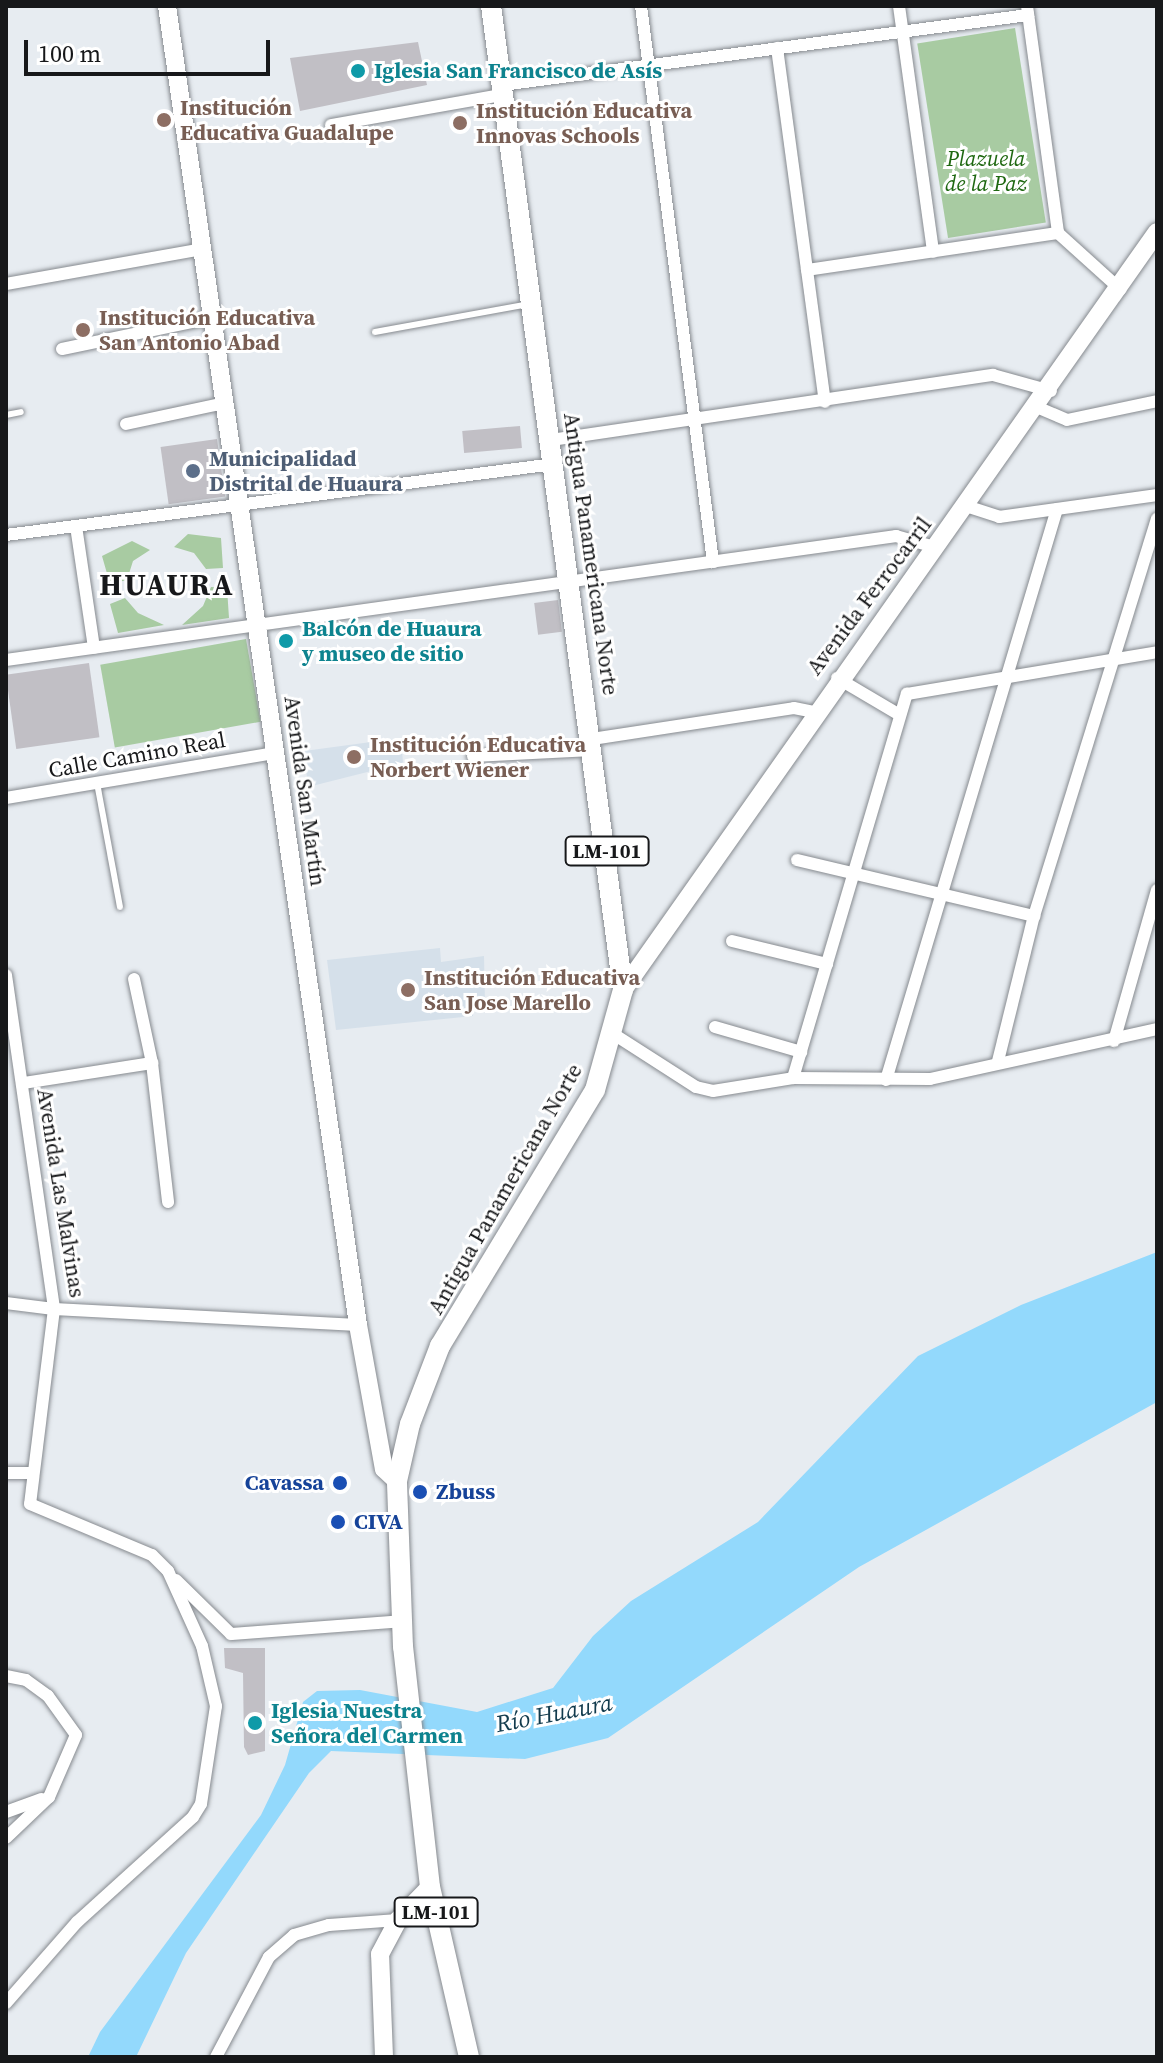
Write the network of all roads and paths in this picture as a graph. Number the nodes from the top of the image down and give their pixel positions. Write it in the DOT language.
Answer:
graph roads {
  1 [pos="167,6"];
  2 [pos="491,6"];
  3 [pos="641,6"];
  4 [pos="899,6"];
  5 [pos="1027,10"];
  6 [pos="902,31"];
  7 [pos="777,48"];
  8 [pos="649,65"];
  9 [pos="502,90"];
  10 [pos="331,125"];
  11 [pos="1157,232"];
  12 [pos="1058,233"];
  13 [pos="202,249"];
  14 [pos="933,252"];
  15 [pos="807,270"];
  16 [pos="6,284"];
  17 [pos="1120,289"];
  18 [pos="532,304"];
  19 [pos="212,318"];
  20 [pos="375,332"];
  21 [pos="62,349"];
  22 [pos="1051,391"];
  23 [pos="1157,401"];
  24 [pos="825,402"];
  25 [pos="225,403"];
  26 [pos="1039,408"];
  27 [pos="21,412"];
  28 [pos="6,415"];
  29 [pos="694,420"];
  30 [pos="126,424"];
  31 [pos="551,440"];
  32 [pos="554,464"];
  33 [pos="1157,495"];
  34 [pos="240,505"];
  35 [pos="966,506"];
  36 [pos="1057,509"];
  37 [pos="1157,519"];
  38 [pos="76,526"];
  39 [pos="6,535"];
  40 [pos="935,547"];
  41 [pos="713,562"];
  42 [pos="570,582"];
  43 [pos="257,625"];
  44 [pos="94,648"];
  45 [pos="1157,652"];
  46 [pos="1116,659"];
  47 [pos="6,660"];
  48 [pos="1009,675"];
  49 [pos="837,678"];
  50 [pos="814,712"];
  51 [pos="898,714"];
  52 [pos="592,744"];
  53 [pos="275,753"];
  54 [pos="473,756"];
  55 [pos="97,783"];
  56 [pos="6,798"];
  57 [pos="797,860"];
  58 [pos="855,872"];
  59 [pos="1157,890"];
  60 [pos="942,895"];
  61 [pos="120,907"];
  62 [pos="1034,916"];
  63 [pos="732,941"];
  64 [pos="827,964"];
  65 [pos="6,975"];
  66 [pos="134,979"];
  67 [pos="623,990"];
  68 [pos="715,1027"];
  69 [pos="1157,1029"];
  70 [pos="615,1035"];
  71 [pos="1114,1041"];
  72 [pos="801,1052"];
  73 [pos="998,1061"];
  74 [pos="152,1063"];
  75 [pos="793,1078"];
  76 [pos="886,1080"];
  77 [pos="24,1083"];
  78 [pos="168,1202"];
  79 [pos="6,1303"];
  80 [pos="54,1309"];
  81 [pos="358,1325"];
  82 [pos="6,1473"];
  83 [pos="32,1473"];
  84 [pos="397,1481"];
  85 [pos="168,1571"];
  86 [pos="402,1621"];
  87 [pos="6,1676"];
  88 [pos="49,1797"];
  89 [pos="6,1812"];
  90 [pos="6,1838"];
  91 [pos="430,1887"];
  92 [pos="398,1920"];
  93 [pos="6,2003"];
  94 [pos="216,2057"];
  95 [pos="384,2057"];
  96 [pos="469,2057"];
  1 -- 13 [label="main road, Avenida San Martín / LM-101"];
  2 -- 9 [label="main road, Antigua Panamericana Norte / LM-101"];
  3 -- 8 [label="street"];
  4 -- 6 [label="street"];
  5 -- 6 [label="street"];
  5 -- 12 [label="street"];
  6 -- 7 [label="street"];
  6 -- 14 [label="street"];
  7 -- 8 [label="street"];
  7 -- 15 [label="street"];
  8 -- 9 [label="street"];
  8 -- 29 [label="street"];
  9 -- 10 [label="street"];
  9 -- 18 [label="main road, Antigua Panamericana Norte / LM-101"];
  11 -- 17 [label="main road, Avenida Ferrocarril"];
  12 -- 14 [label="street"];
  12 -- 17 [label="street"];
  13 -- 16 [label="street"];
  13 -- 19 [label="main road, Avenida San Martín / LM-101"];
  14 -- 15 [label="street"];
  15 -- 24 [label="street"];
  17 -- 22 [label="main road, Avenida Ferrocarril"];
  18 -- 20 [label="lane"];
  18 -- 31 [label="main road, Antigua Panamericana Norte / LM-101"];
  19 -- 21 [label="street"];
  19 -- 25 [label="main road, Avenida San Martín / LM-101"];
  22 -- 24 [label="street"];
  22 -- 26 [label="main road, Avenida Ferrocarril"];
  23 -- 26 [label="street"];
  24 -- 29 [label="street"];
  25 -- 30 [label="street"];
  25 -- 34 [label="main road, Avenida San Martín / LM-101"];
  26 -- 35 [label="main road, Avenida Ferrocarril"];
  27 -- 28 [label="lane"];
  29 -- 31 [label="street"];
  29 -- 41 [label="street"];
  31 -- 32 [label="main road, Antigua Panamericana Norte / LM-101"];
  32 -- 34 [label="street"];
  32 -- 42 [label="main road, Antigua Panamericana Norte / LM-101"];
  33 -- 36 [label="street"];
  34 -- 38 [label="street"];
  34 -- 43 [label="main road, Avenida San Martín / LM-101"];
  35 -- 36 [label="street"];
  35 -- 40 [label="main road, Avenida Ferrocarril"];
  36 -- 48 [label="street"];
  37 -- 46 [label="street"];
  38 -- 39 [label="street"];
  38 -- 44 [label="street"];
  40 -- 41 [label="street"];
  40 -- 49 [label="main road, Avenida Ferrocarril"];
  41 -- 42 [label="street"];
  42 -- 43 [label="street"];
  42 -- 52 [label="main road, Antigua Panamericana Norte / LM-101"];
  43 -- 44 [label="street"];
  43 -- 53 [label="main road, Avenida San Martín / LM-101"];
  44 -- 47 [label="street"];
  45 -- 46 [label="street"];
  46 -- 48 [label="street"];
  46 -- 62 [label="street"];
  48 -- 51 [label="street"];
  48 -- 60 [label="street"];
  49 -- 50 [label="main road, Avenida Ferrocarril"];
  49 -- 51 [label="street"];
  50 -- 52 [label="street"];
  50 -- 67 [label="main road, Avenida Ferrocarril"];
  51 -- 58 [label="street"];
  52 -- 54 [label="street"];
  52 -- 67 [label="main road, Antigua Panamericana Norte / LM-101"];
  53 -- 55 [label="street, Calle Camino Real"];
  53 -- 81 [label="main road, Avenida San Martín / LM-101"];
  55 -- 56 [label="street, Calle Camino Real"];
  55 -- 61 [label="lane"];
  57 -- 58 [label="street"];
  58 -- 60 [label="street"];
  58 -- 64 [label="street"];
  59 -- 71 [label="street"];
  60 -- 62 [label="street"];
  60 -- 76 [label="street"];
  62 -- 73 [label="street"];
  63 -- 64 [label="street"];
  64 -- 72 [label="street"];
  65 -- 77 [label="street, Avenida Las Malvinas"];
  66 -- 74 [label="street"];
  67 -- 70 [label="main road, Antigua Panamericana Norte / LM-101"];
  68 -- 72 [label="street"];
  69 -- 71 [label="street"];
  70 -- 75 [label="street"];
  70 -- 84 [label="main road, Antigua Panamericana Norte / LM-101"];
  71 -- 73 [label="street"];
  72 -- 75 [label="street"];
  73 -- 76 [label="street"];
  74 -- 77 [label="street"];
  74 -- 78 [label="street"];
  75 -- 76 [label="street"];
  77 -- 80 [label="street, Avenida Las Malvinas"];
  79 -- 80 [label="street"];
  80 -- 81 [label="street, Avenida Las Malvinas"];
  80 -- 83 [label="street"];
  81 -- 84 [label="main road, Avenida San Martín / LM-101"];
  82 -- 83 [label="street"];
  83 -- 85 [label="street"];
  84 -- 86 [label="main road, Antigua Panamericana Norte / LM-101"];
  85 -- 86 [label="street"];
  85 -- 93 [label="street"];
  86 -- 91 [label="main road, Antigua Panamericana Norte / LM-101"];
  87 -- 88 [label="street"];
  88 -- 89 [label="street"];
  88 -- 90 [label="street"];
  91 -- 92 [label="main road"];
  91 -- 96 [label="main road, Antigua Panamericana Norte / LM-101"];
  92 -- 94 [label="street"];
  92 -- 95 [label="main road"];
}
